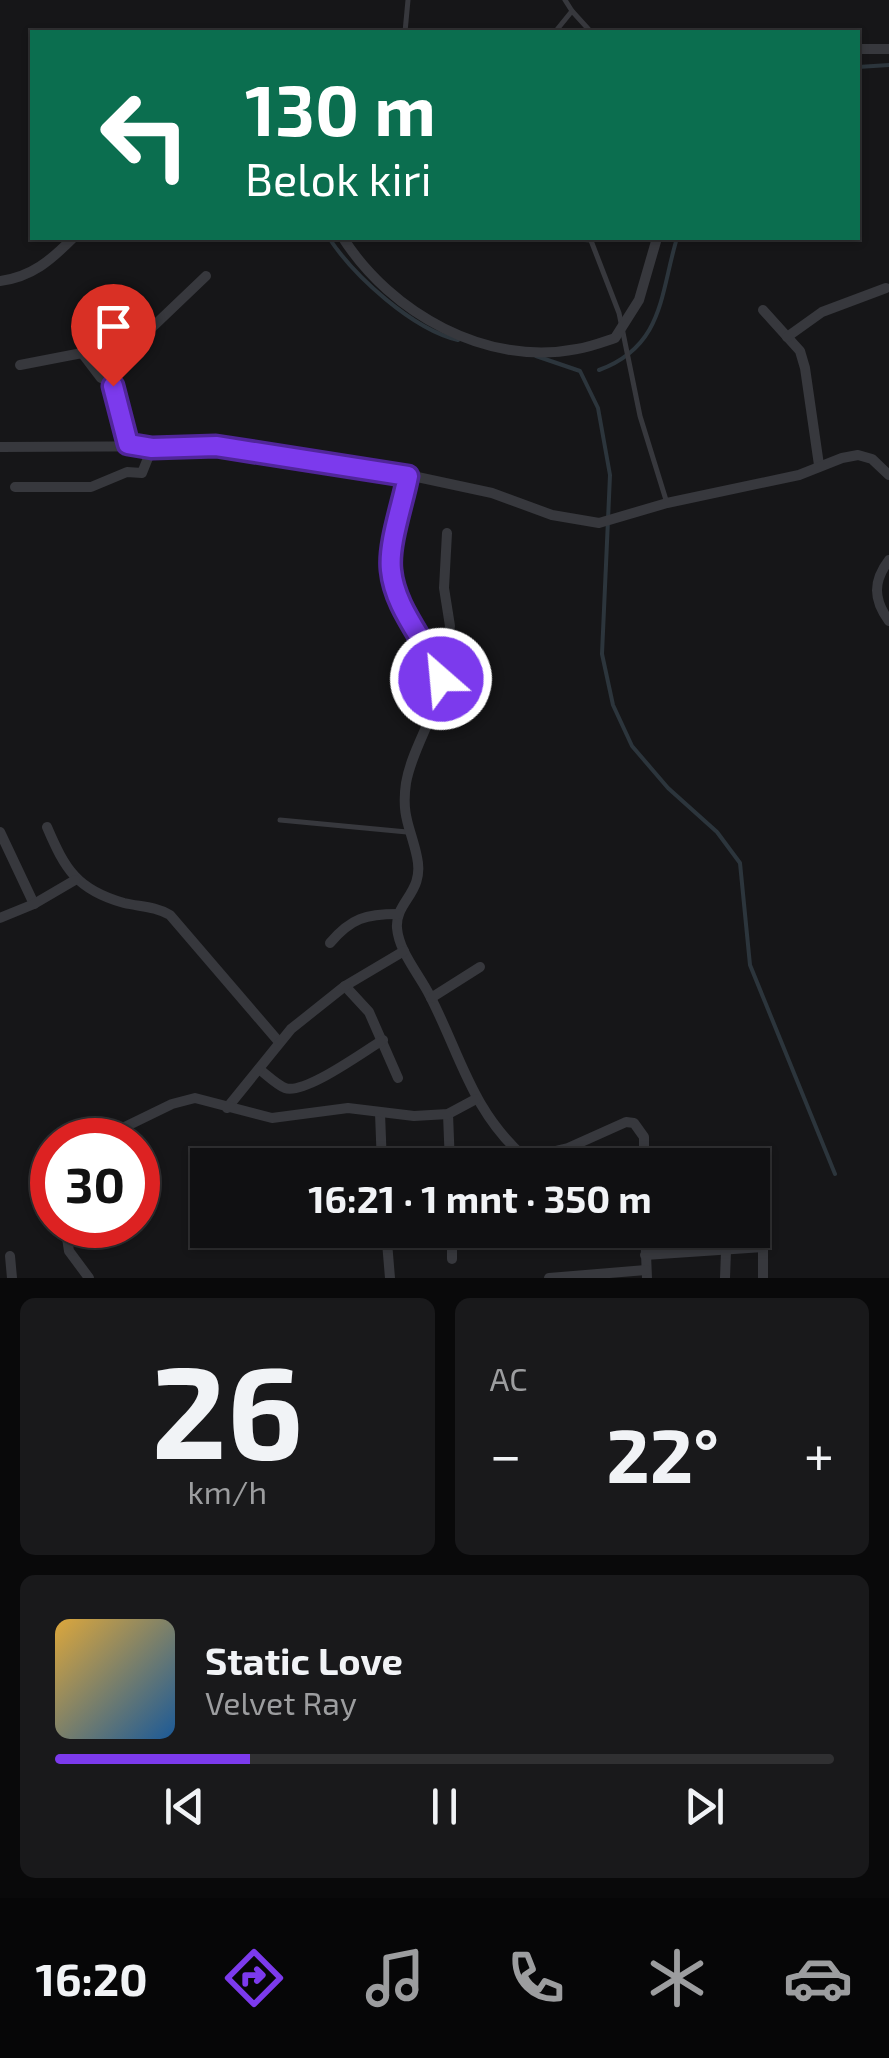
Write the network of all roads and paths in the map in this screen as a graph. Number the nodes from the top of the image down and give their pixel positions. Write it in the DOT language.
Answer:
graph roads {
  1 [pos="408,0"];
  2 [pos="565,0"];
  3 [pos="574,14"];
  4 [pos="405,30"];
  5 [pos="558,30"];
  6 [pos="582,30"];
  7 [pos="589,30"];
  8 [pos="860,49"];
  9 [pos="889,49"];
  10 [pos="70,240"];
  11 [pos="345,240"];
  12 [pos="590,240"];
  13 [pos="656,240"];
  14 [pos="206,276"];
  15 [pos="0,281"];
  16 [pos="886,288"];
  17 [pos="763,310"];
  18 [pos="621,337"];
  19 [pos="787,337"];
  20 [pos="20,365"];
  21 [pos="111,381"];
  22 [pos="128,444"];
  23 [pos="0,447"];
  24 [pos="152,448"];
  25 [pos="889,454"];
  26 [pos="872,459"];
  27 [pos="819,465"];
  28 [pos="889,475"];
  29 [pos="408,476"];
  30 [pos="15,487"];
  31 [pos="667,503"];
  32 [pos="447,533"];
  33 [pos="889,560"];
  34 [pos="889,621"];
  35 [pos="441,679"];
  36 [pos="280,820"];
  37 [pos="47,827"];
  38 [pos="0,832"];
  39 [pos="408,832"];
  40 [pos="75,880"];
  41 [pos="34,904"];
  42 [pos="398,914"];
  43 [pos="0,918"];
  44 [pos="330,943"];
  45 [pos="404,951"];
  46 [pos="480,967"];
  47 [pos="346,986"];
  48 [pos="431,998"];
  49 [pos="383,1040"];
  50 [pos="280,1042"];
  51 [pos="259,1069"];
  52 [pos="398,1078"];
  53 [pos="476,1099"];
  54 [pos="226,1108"];
  55 [pos="380,1112"];
  56 [pos="448,1114"];
  57 [pos="145,1118"];
  58 [pos="381,1148"];
  59 [pos="449,1148"];
  60 [pos="512,1148"];
  61 [pos="568,1148"];
  62 [pos="642,1148"];
  63 [pos="69,1248"];
  64 [pos="388,1248"];
  65 [pos="452,1248"];
  66 [pos="645,1248"];
  67 [pos="754,1248"];
  68 [pos="763,1248"];
  69 [pos="726,1251"];
  70 [pos="645,1255"];
  71 [pos="10,1256"];
  72 [pos="452,1259"];
  73 [pos="646,1274"];
  74 [pos="12,1278"];
  75 [pos="89,1278"];
  76 [pos="390,1278"];
  77 [pos="549,1278"];
  78 [pos="726,1278"];
  79 [pos="763,1278"];
  1 -- 4 [label="lane"];
  2 -- 3 [label="lane"];
  3 -- 5 [label="lane"];
  3 -- 6 [label="lane"];
  3 -- 7 [label="lane"];
  8 -- 9 [label="street"];
  10 -- 15 [label="street"];
  11 -- 18 [label="street"];
  12 -- 18 [label="lane"];
  13 -- 18 [label="street"];
  14 -- 21 [label="street"];
  16 -- 19 [label="street"];
  17 -- 19 [label="street"];
  18 -- 31 [label="lane"];
  19 -- 27 [label="street"];
  20 -- 21 [label="street"];
  21 -- 22 [label="street"];
  22 -- 23 [label="street"];
  22 -- 24 [label="street"];
  24 -- 29 [label="street"];
  24 -- 30 [label="street"];
  25 -- 26 [label="street"];
  26 -- 27 [label="street"];
  26 -- 28 [label="street"];
  27 -- 31 [label="street"];
  29 -- 31 [label="street"];
  29 -- 35 [label="street"];
  32 -- 35 [label="street"];
  33 -- 34 [label="street"];
  35 -- 39 [label="street"];
  36 -- 39 [label="lane"];
  37 -- 40 [label="street"];
  38 -- 41 [label="street"];
  39 -- 42 [label="street"];
  40 -- 41 [label="street"];
  40 -- 50 [label="street"];
  41 -- 43 [label="street"];
  42 -- 44 [label="street"];
  42 -- 45 [label="street"];
  45 -- 47 [label="street"];
  45 -- 48 [label="street"];
  46 -- 48 [label="street"];
  47 -- 49 [label="street"];
  47 -- 50 [label="street"];
  48 -- 53 [label="street"];
  49 -- 51 [label="street"];
  49 -- 52 [label="street"];
  50 -- 51 [label="street"];
  51 -- 54 [label="street"];
  53 -- 56 [label="street"];
  53 -- 60 [label="street"];
  54 -- 55 [label="street"];
  54 -- 57 [label="street"];
  55 -- 56 [label="street"];
  55 -- 58 [label="street"];
  56 -- 59 [label="street"];
  61 -- 62 [label="street"];
  63 -- 75 [label="street"];
  64 -- 76 [label="street"];
  65 -- 72 [label="street"];
  66 -- 70 [label="street"];
  67 -- 69 [label="street"];
  68 -- 79 [label="street"];
  69 -- 70 [label="street"];
  69 -- 78 [label="street"];
  70 -- 73 [label="street"];
  71 -- 74 [label="street"];
  73 -- 77 [label="street"];
}
